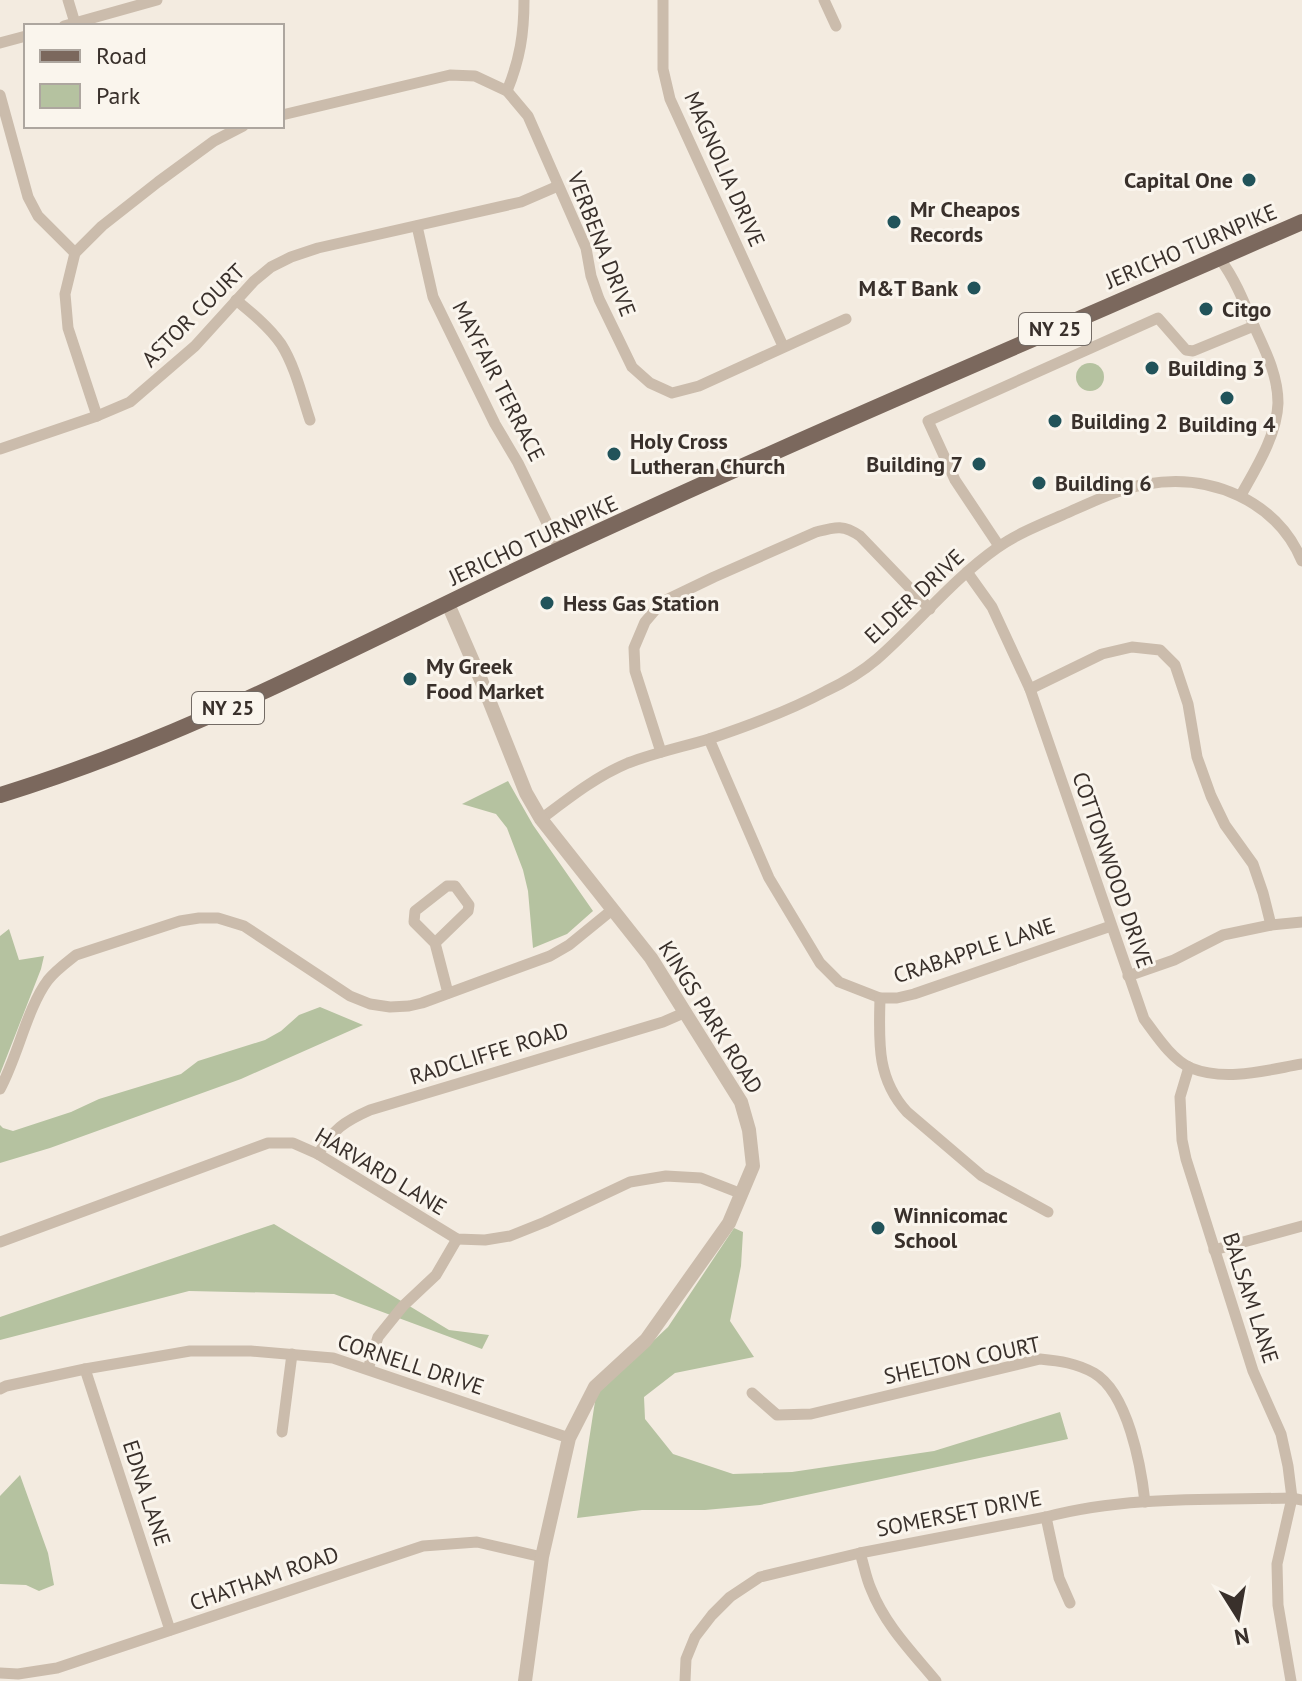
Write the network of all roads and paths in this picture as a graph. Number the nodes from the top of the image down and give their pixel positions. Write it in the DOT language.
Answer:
graph roads {
  1 [pos="68,0"];
  2 [pos="157,0"];
  3 [pos="524,0"];
  4 [pos="663,0"];
  5 [pos="824,0"];
  6 [pos="70,24"];
  7 [pos="73,24"];
  8 [pos="836,26"];
  9 [pos="24,37"];
  10 [pos="0,43"];
  11 [pos="507,91"];
  12 [pos="0,95"];
  13 [pos="284,115"];
  14 [pos="239,128"];
  15 [pos="558,186"];
  16 [pos="1302,222"];
  17 [pos="417,226"];
  18 [pos="75,253"];
  19 [pos="1220,259"];
  20 [pos="236,300"];
  21 [pos="846,319"];
  22 [pos="1254,326"];
  23 [pos="783,346"];
  24 [pos="97,416"];
  25 [pos="310,420"];
  26 [pos="0,449"];
  27 [pos="1241,495"];
  28 [pos="999,546"];
  29 [pos="560,550"];
  30 [pos="1302,561"];
  31 [pos="967,572"];
  32 [pos="448,604"];
  33 [pos="930,609"];
  34 [pos="1030,689"];
  35 [pos="709,739"];
  36 [pos="661,752"];
  37 [pos="0,795"];
  38 [pos="541,819"];
  39 [pos="612,910"];
  40 [pos="1302,922"];
  41 [pos="1271,925"];
  42 [pos="1111,926"];
  43 [pos="435,943"];
  44 [pos="1128,976"];
  45 [pos="448,993"];
  46 [pos="880,998"];
  47 [pos="686,1012"];
  48 [pos="1302,1064"];
  49 [pos="1189,1067"];
  50 [pos="0,1089"];
  51 [pos="318,1154"];
  52 [pos="742,1194"];
  53 [pos="1048,1212"];
  54 [pos="1302,1226"];
  55 [pos="457,1239"];
  56 [pos="0,1242"];
  57 [pos="1214,1250"];
  58 [pos="292,1354"];
  59 [pos="85,1369"];
  60 [pos="368,1369"];
  61 [pos="0,1389"];
  62 [pos="752,1393"];
  63 [pos="282,1432"];
  64 [pos="569,1438"];
  65 [pos="1297,1499"];
  66 [pos="1145,1502"];
  67 [pos="1046,1517"];
  68 [pos="860,1553"];
  69 [pos="542,1557"];
  70 [pos="1070,1603"];
  71 [pos="170,1630"];
  72 [pos="0,1673"];
  73 [pos="525,1681"];
  74 [pos="685,1681"];
  75 [pos="936,1681"];
  76 [pos="1291,1681"];
  1 -- 6 [label="street"];
  2 -- 7 [label="street"];
  3 -- 11 [label="street"];
  4 -- 23 [label="street, MAGNOLIA DRIVE"];
  5 -- 8 [label="street"];
  9 -- 10 [label="street"];
  11 -- 13 [label="street"];
  11 -- 15 [label="street, VERBENA DRIVE"];
  12 -- 18 [label="street"];
  14 -- 18 [label="street"];
  15 -- 17 [label="street, ASTOR COURT"];
  15 -- 23 [label="street, VERBENA DRIVE"];
  16 -- 19 [label="main road, JERICHO TURNPIKE / NY 25"];
  17 -- 20 [label="street, ASTOR COURT"];
  17 -- 29 [label="street, MAYFAIR TERRACE"];
  18 -- 24 [label="street"];
  19 -- 22 [label="street"];
  19 -- 29 [label="main road, JERICHO TURNPIKE / NY 25"];
  20 -- 24 [label="street, ASTOR COURT"];
  20 -- 25 [label="street"];
  21 -- 23 [label="street, VERBENA DRIVE"];
  22 -- 27 [label="street"];
  22 -- 28 [label="street"];
  24 -- 26 [label="street, ASTOR COURT"];
  27 -- 28 [label="street, ELDER DRIVE"];
  27 -- 30 [label="street, ELDER DRIVE"];
  28 -- 31 [label="street, ELDER DRIVE"];
  29 -- 32 [label="main road, JERICHO TURNPIKE / NY 25"];
  31 -- 33 [label="street, ELDER DRIVE"];
  31 -- 34 [label="street, COTTONWOOD DRIVE"];
  32 -- 37 [label="main road, JERICHO TURNPIKE / NY 25"];
  32 -- 38 [label="street, KINGS PARK ROAD"];
  33 -- 35 [label="street, ELDER DRIVE"];
  33 -- 36 [label="street"];
  34 -- 41 [label="street"];
  34 -- 42 [label="street, COTTONWOOD DRIVE"];
  35 -- 36 [label="street, ELDER DRIVE"];
  35 -- 46 [label="street, CRABAPPLE LANE"];
  36 -- 38 [label="street, ELDER DRIVE"];
  38 -- 39 [label="street, KINGS PARK ROAD"];
  39 -- 45 [label="street"];
  39 -- 47 [label="street, KINGS PARK ROAD"];
  40 -- 41 [label="street"];
  41 -- 44 [label="street"];
  42 -- 44 [label="street, COTTONWOOD DRIVE"];
  42 -- 46 [label="street, CRABAPPLE LANE"];
  43 -- 43 [label="street"];
  43 -- 45 [label="street"];
  44 -- 49 [label="street, COTTONWOOD DRIVE"];
  45 -- 50 [label="street"];
  46 -- 53 [label="street"];
  47 -- 51 [label="street, RADCLIFFE ROAD"];
  47 -- 52 [label="street, KINGS PARK ROAD"];
  48 -- 49 [label="street"];
  49 -- 57 [label="street, BALSAM LANE"];
  51 -- 55 [label="street, HARVARD LANE"];
  51 -- 56 [label="street, HARVARD LANE"];
  52 -- 55 [label="street, HARVARD LANE"];
  52 -- 64 [label="street, KINGS PARK ROAD"];
  54 -- 57 [label="street"];
  55 -- 60 [label="street"];
  57 -- 65 [label="street, BALSAM LANE"];
  58 -- 59 [label="street, CORNELL DRIVE"];
  58 -- 60 [label="street, CORNELL DRIVE"];
  58 -- 63 [label="street"];
  59 -- 61 [label="street, CORNELL DRIVE"];
  59 -- 71 [label="street, EDNA LANE"];
  60 -- 64 [label="street, CORNELL DRIVE"];
  62 -- 66 [label="street, SHELTON COURT"];
  64 -- 69 [label="street, KINGS PARK ROAD"];
  65 -- 66 [label="street, SOMERSET DRIVE"];
  65 -- 76 [label="street, BALSAM LANE"];
  66 -- 67 [label="street, SOMERSET DRIVE"];
  67 -- 68 [label="street, SOMERSET DRIVE"];
  67 -- 70 [label="street"];
  68 -- 74 [label="street, SOMERSET DRIVE"];
  68 -- 75 [label="street"];
  69 -- 71 [label="street, CHATHAM ROAD"];
  69 -- 73 [label="street, KINGS PARK ROAD"];
  71 -- 72 [label="street, CHATHAM ROAD"];
}
